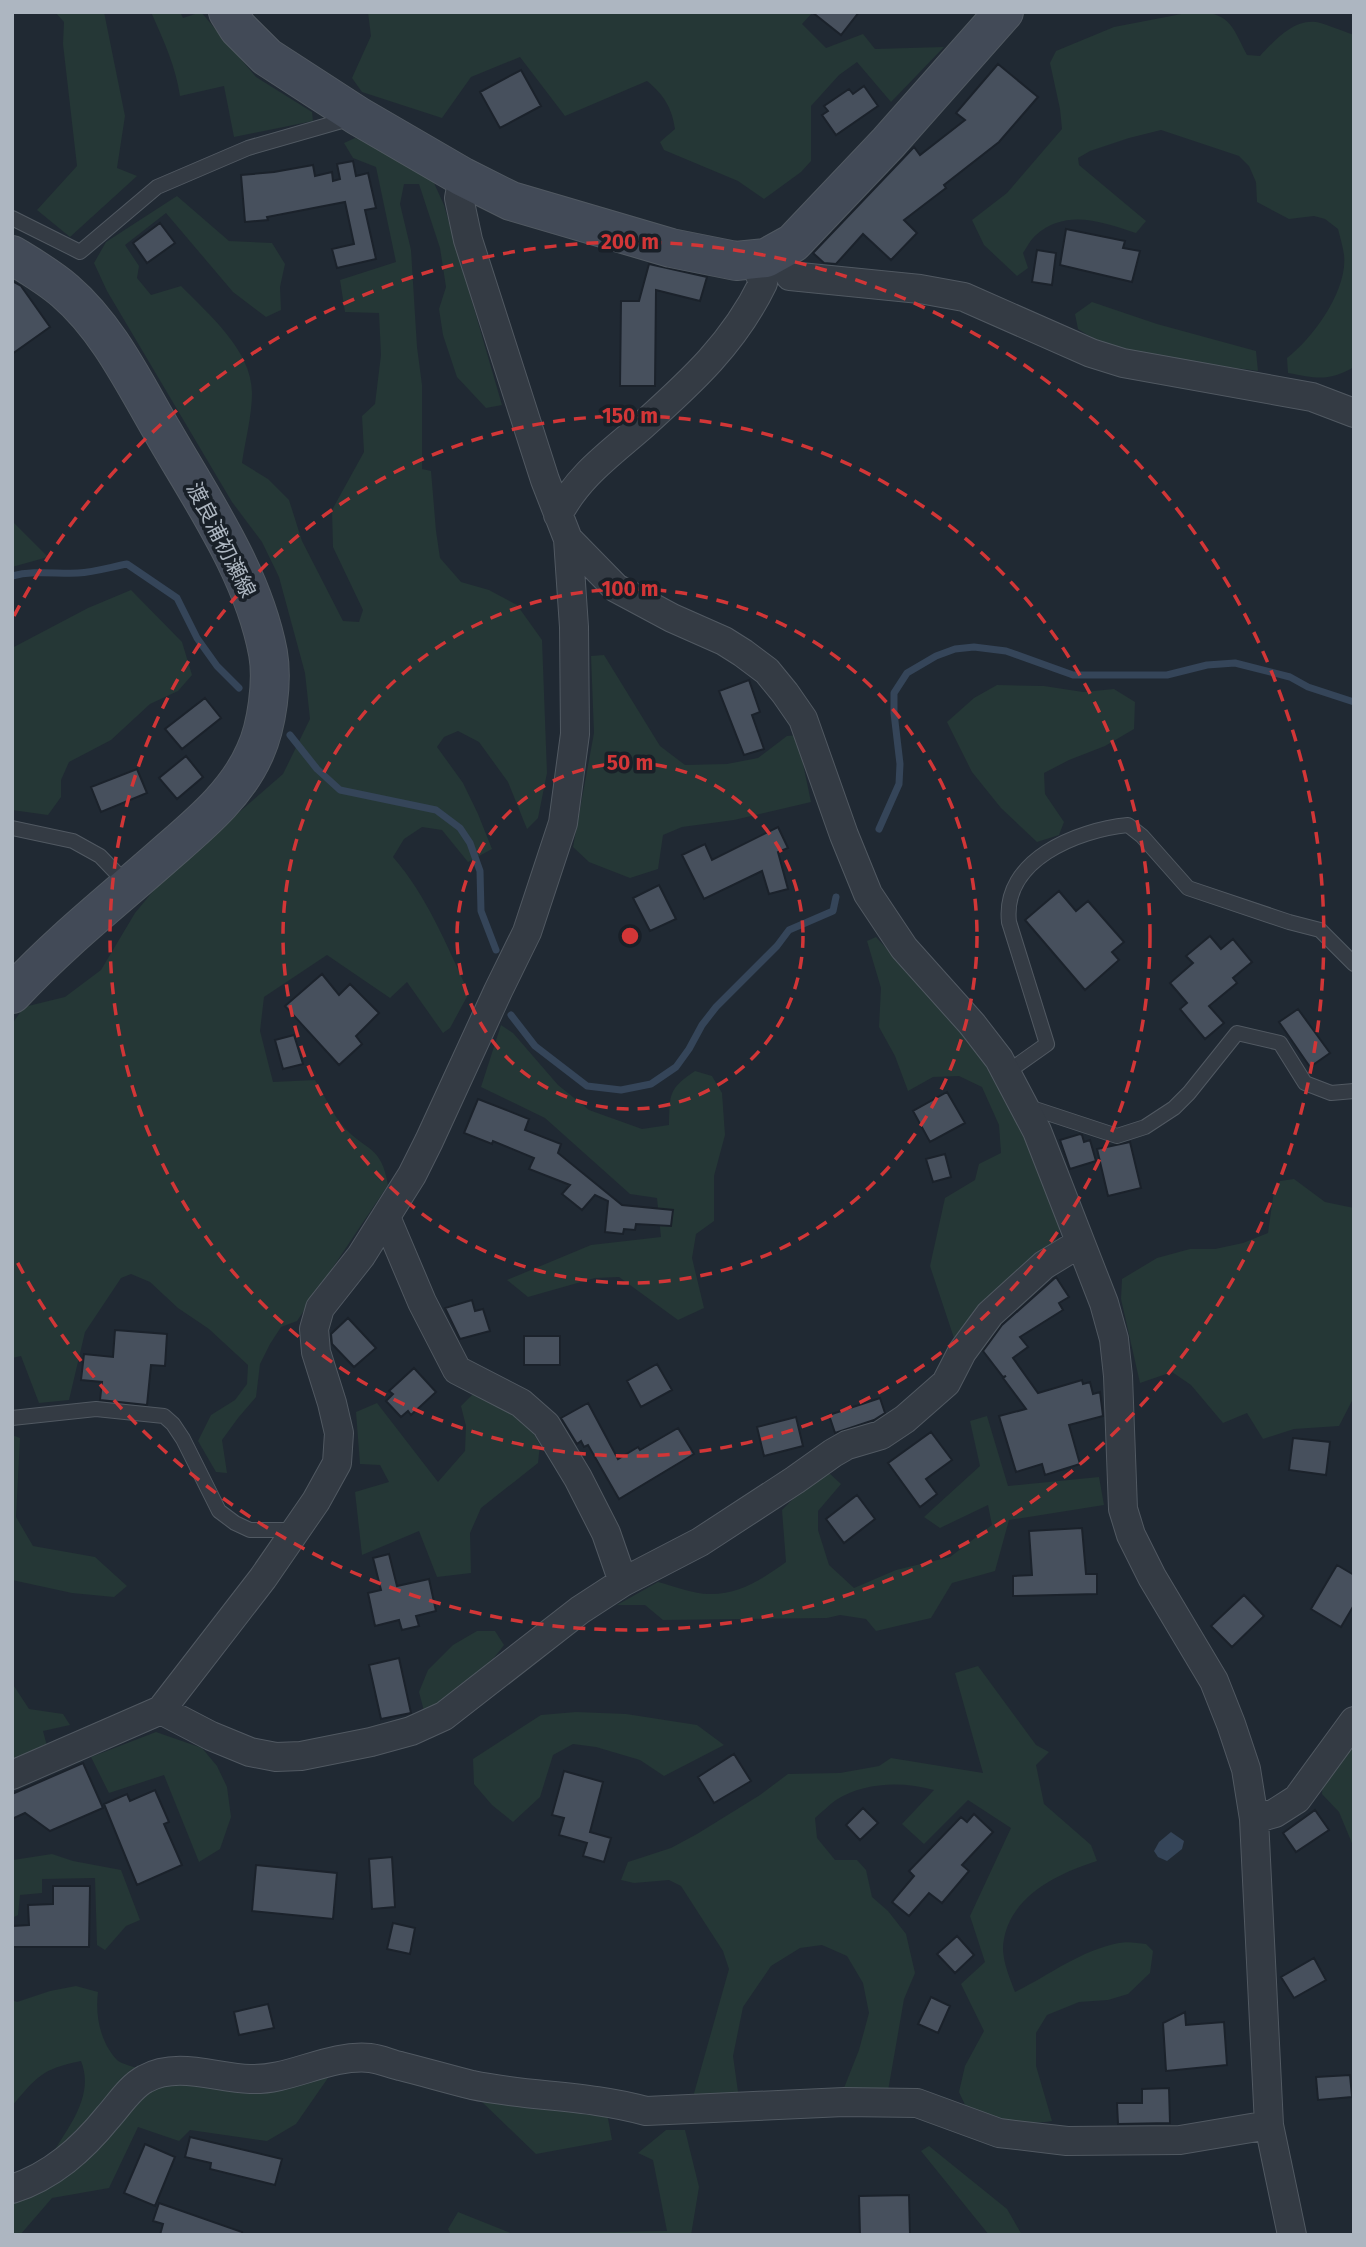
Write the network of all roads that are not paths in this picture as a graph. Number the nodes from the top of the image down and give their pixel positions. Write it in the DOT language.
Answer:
graph roads {
  1 [pos="228,12"];
  2 [pos="1003,12"];
  3 [pos="358,116"];
  4 [pos="463,177"];
  5 [pos="12,218"];
  6 [pos="12,255"];
  7 [pos="766,256"];
  8 [pos="1354,413"];
  9 [pos="563,527"];
  10 [pos="12,828"];
  11 [pos="129,886"];
  12 [pos="1354,964"];
  13 [pos="12,994"];
  14 [pos="1006,1073"];
  15 [pos="1354,1091"];
  16 [pos="1025,1106"];
  17 [pos="386,1217"];
  18 [pos="1080,1243"];
  19 [pos="12,1418"];
  20 [pos="296,1530"];
  21 [pos="623,1582"];
  22 [pos="161,1710"];
  23 [pos="1354,1721"];
  24 [pos="12,1775"];
  25 [pos="1254,1819"];
  26 [pos="1269,2124"];
  27 [pos="12,2189"];
  28 [pos="1292,2235"];
  1 -- 3 [label="street"];
  2 -- 7 [label="street"];
  3 -- 4 [label="street"];
  3 -- 5 [label="lane"];
  4 -- 7 [label="street"];
  4 -- 9 [label="street"];
  6 -- 11 [label="street, 渡良浦初瀬線"];
  7 -- 8 [label="street"];
  7 -- 9 [label="street"];
  9 -- 14 [label="street"];
  9 -- 17 [label="street"];
  10 -- 11 [label="lane"];
  11 -- 13 [label="street, 渡良浦初瀬線"];
  12 -- 14 [label="lane"];
  14 -- 16 [label="street"];
  15 -- 16 [label="lane"];
  16 -- 18 [label="street"];
  17 -- 20 [label="street"];
  17 -- 21 [label="street"];
  18 -- 21 [label="street"];
  18 -- 25 [label="street"];
  19 -- 20 [label="lane"];
  20 -- 22 [label="street"];
  21 -- 22 [label="street"];
  22 -- 24 [label="street"];
  23 -- 25 [label="street"];
  25 -- 26 [label="street"];
  26 -- 27 [label="street"];
  26 -- 28 [label="street"];
}
